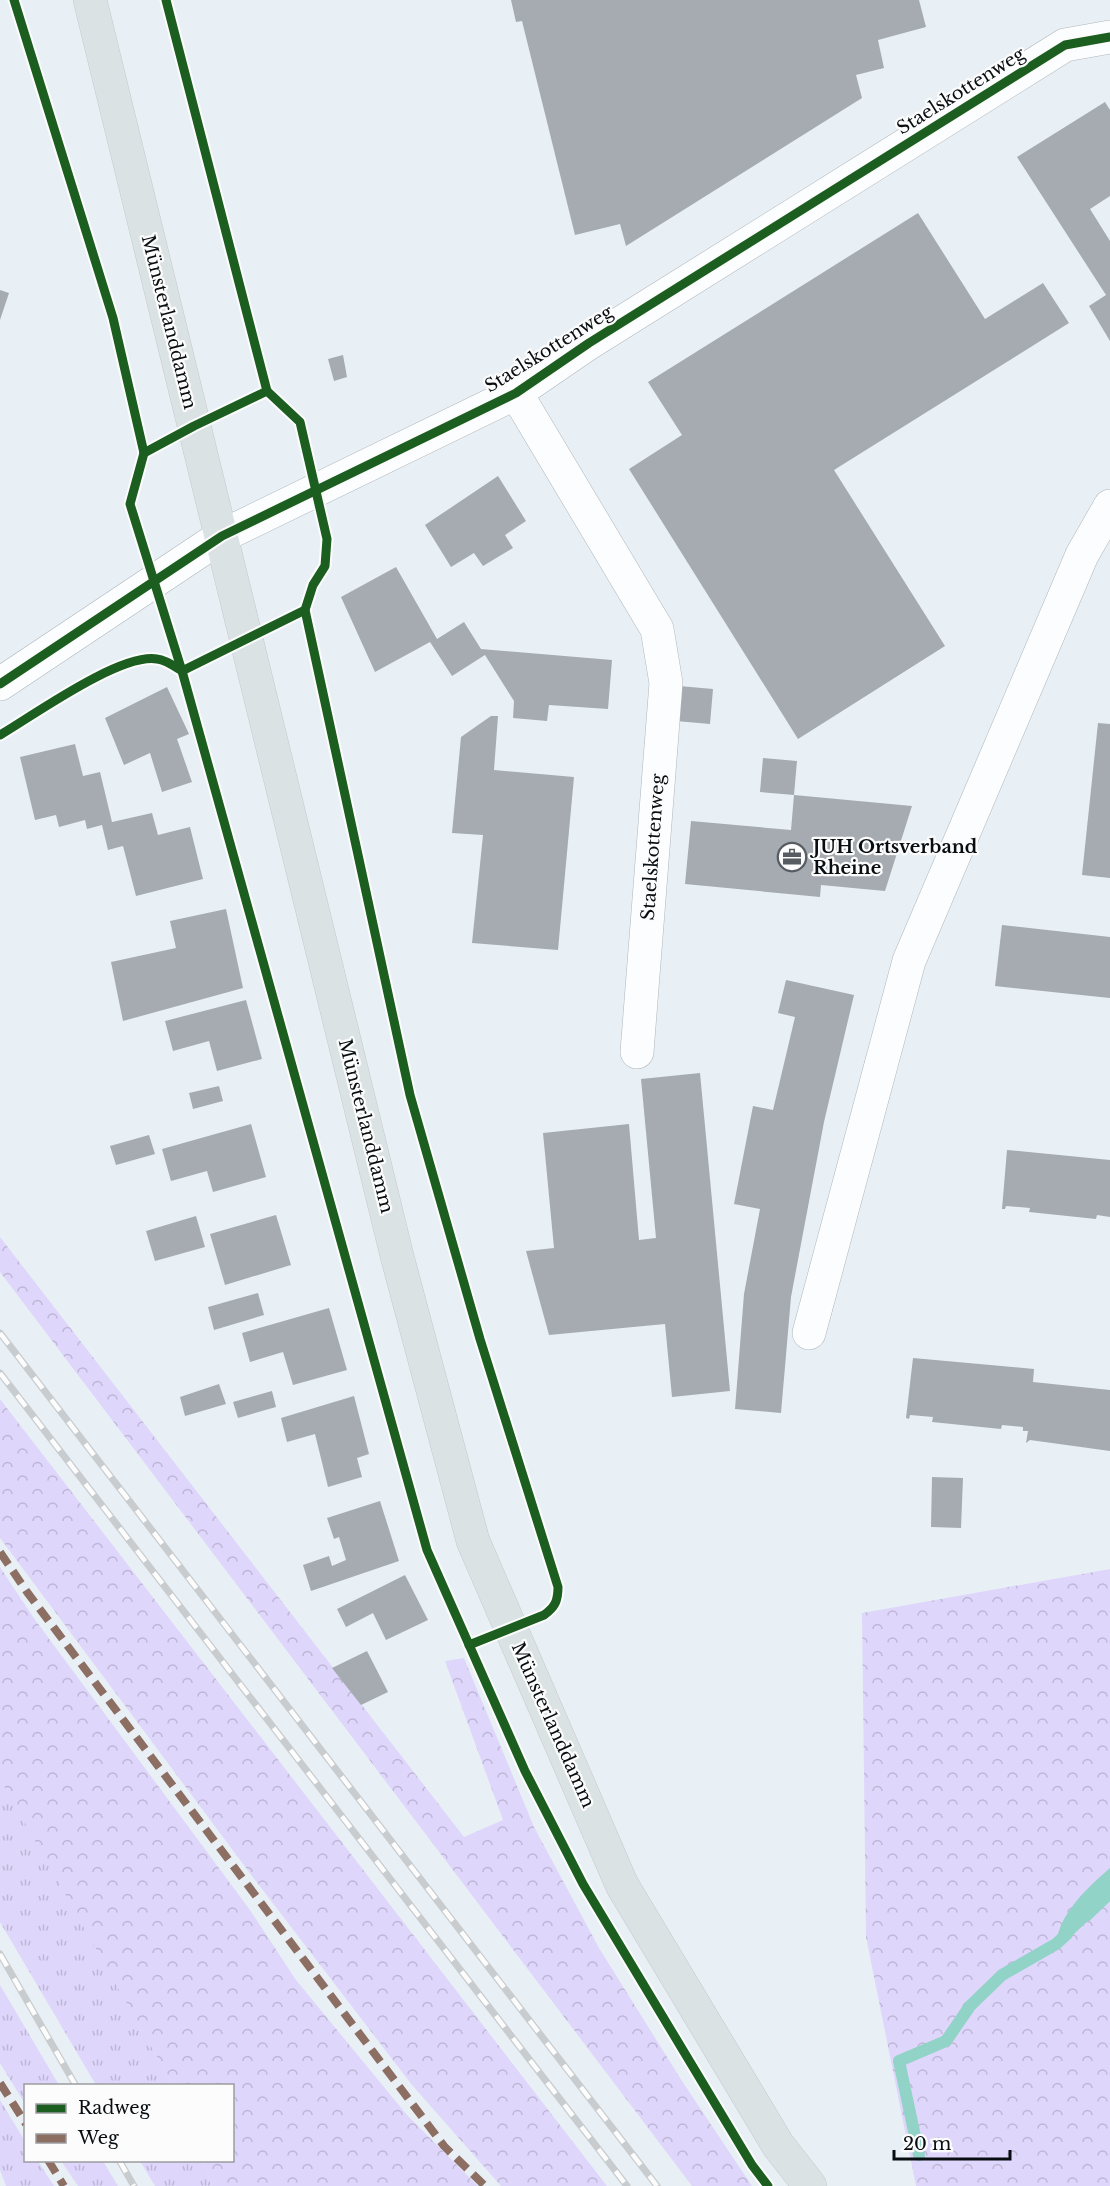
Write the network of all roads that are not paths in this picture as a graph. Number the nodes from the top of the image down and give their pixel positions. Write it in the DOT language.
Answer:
graph roads {
  1 [pos="90,0"];
  2 [pos="1110,37"];
  3 [pos="516,393"];
  4 [pos="1110,506"];
  5 [pos="222,536"];
  6 [pos="0,684"];
  7 [pos="637,1053"];
  8 [pos="809,1333"];
  9 [pos="810,2186"];
  1 -- 5 [label="main road, Münsterlanddamm"];
  2 -- 3 [label="street, Staelskottenweg"];
  3 -- 5 [label="street, Staelskottenweg"];
  3 -- 7 [label="street, Staelskottenweg"];
  4 -- 8 [label="street"];
  5 -- 6 [label="street, Staelskottenweg"];
  5 -- 9 [label="main road, Münsterlanddamm"];
}
